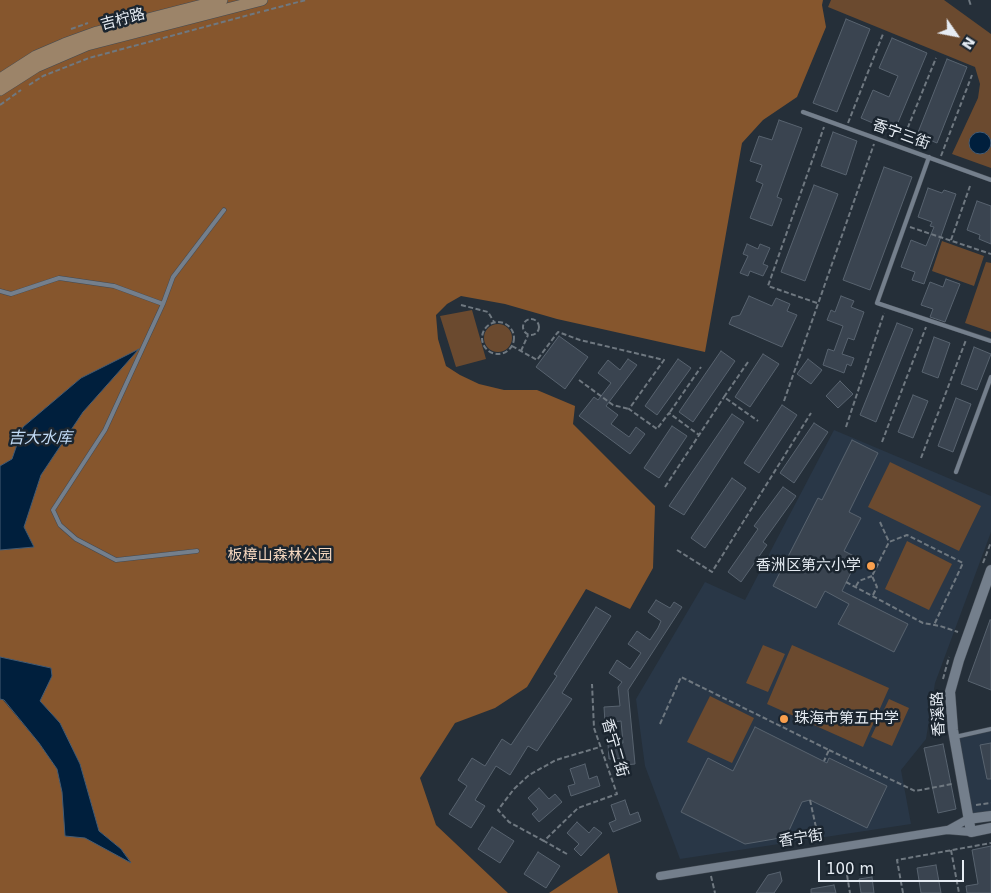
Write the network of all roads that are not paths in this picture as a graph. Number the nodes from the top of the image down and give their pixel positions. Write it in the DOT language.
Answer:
graph roads {
  1 [pos="222,0"];
  2 [pos="262,0"];
  3 [pos="0,79"];
  4 [pos="0,90"];
  5 [pos="803,112"];
  6 [pos="929,157"];
  7 [pos="991,180"];
  8 [pos="224,210"];
  9 [pos="0,292"];
  10 [pos="163,304"];
  11 [pos="991,340"];
  12 [pos="991,377"];
  13 [pos="956,472"];
  14 [pos="197,551"];
  15 [pos="991,570"];
  16 [pos="991,729"];
  17 [pos="955,737"];
  18 [pos="991,816"];
  19 [pos="968,819"];
  20 [pos="991,828"];
  21 [pos="947,830"];
  22 [pos="971,832"];
  23 [pos="660,876"];
  1 -- 3 [label="main road, 吉柠路"];
  2 -- 4 [label="main road, 吉柠路"];
  5 -- 6 [label="lane, 香宁三街"];
  6 -- 7 [label="lane, 香宁三街"];
  6 -- 11 [label="lane"];
  8 -- 10 [label="lane"];
  9 -- 10 [label="lane"];
  10 -- 14 [label="lane"];
  12 -- 13 [label="lane"];
  15 -- 17 [label="street, 香溪路"];
  16 -- 17 [label="lane"];
  17 -- 19 [label="street, 香溪路"];
  18 -- 19 [label="street, 香宁街"];
  19 -- 21 [label="street, 香宁街"];
  19 -- 22 [label="street, 香溪路"];
  20 -- 22 [label="street, 香宁街"];
  21 -- 22 [label="street, 香宁街"];
  21 -- 23 [label="street, 香宁街"];
}
